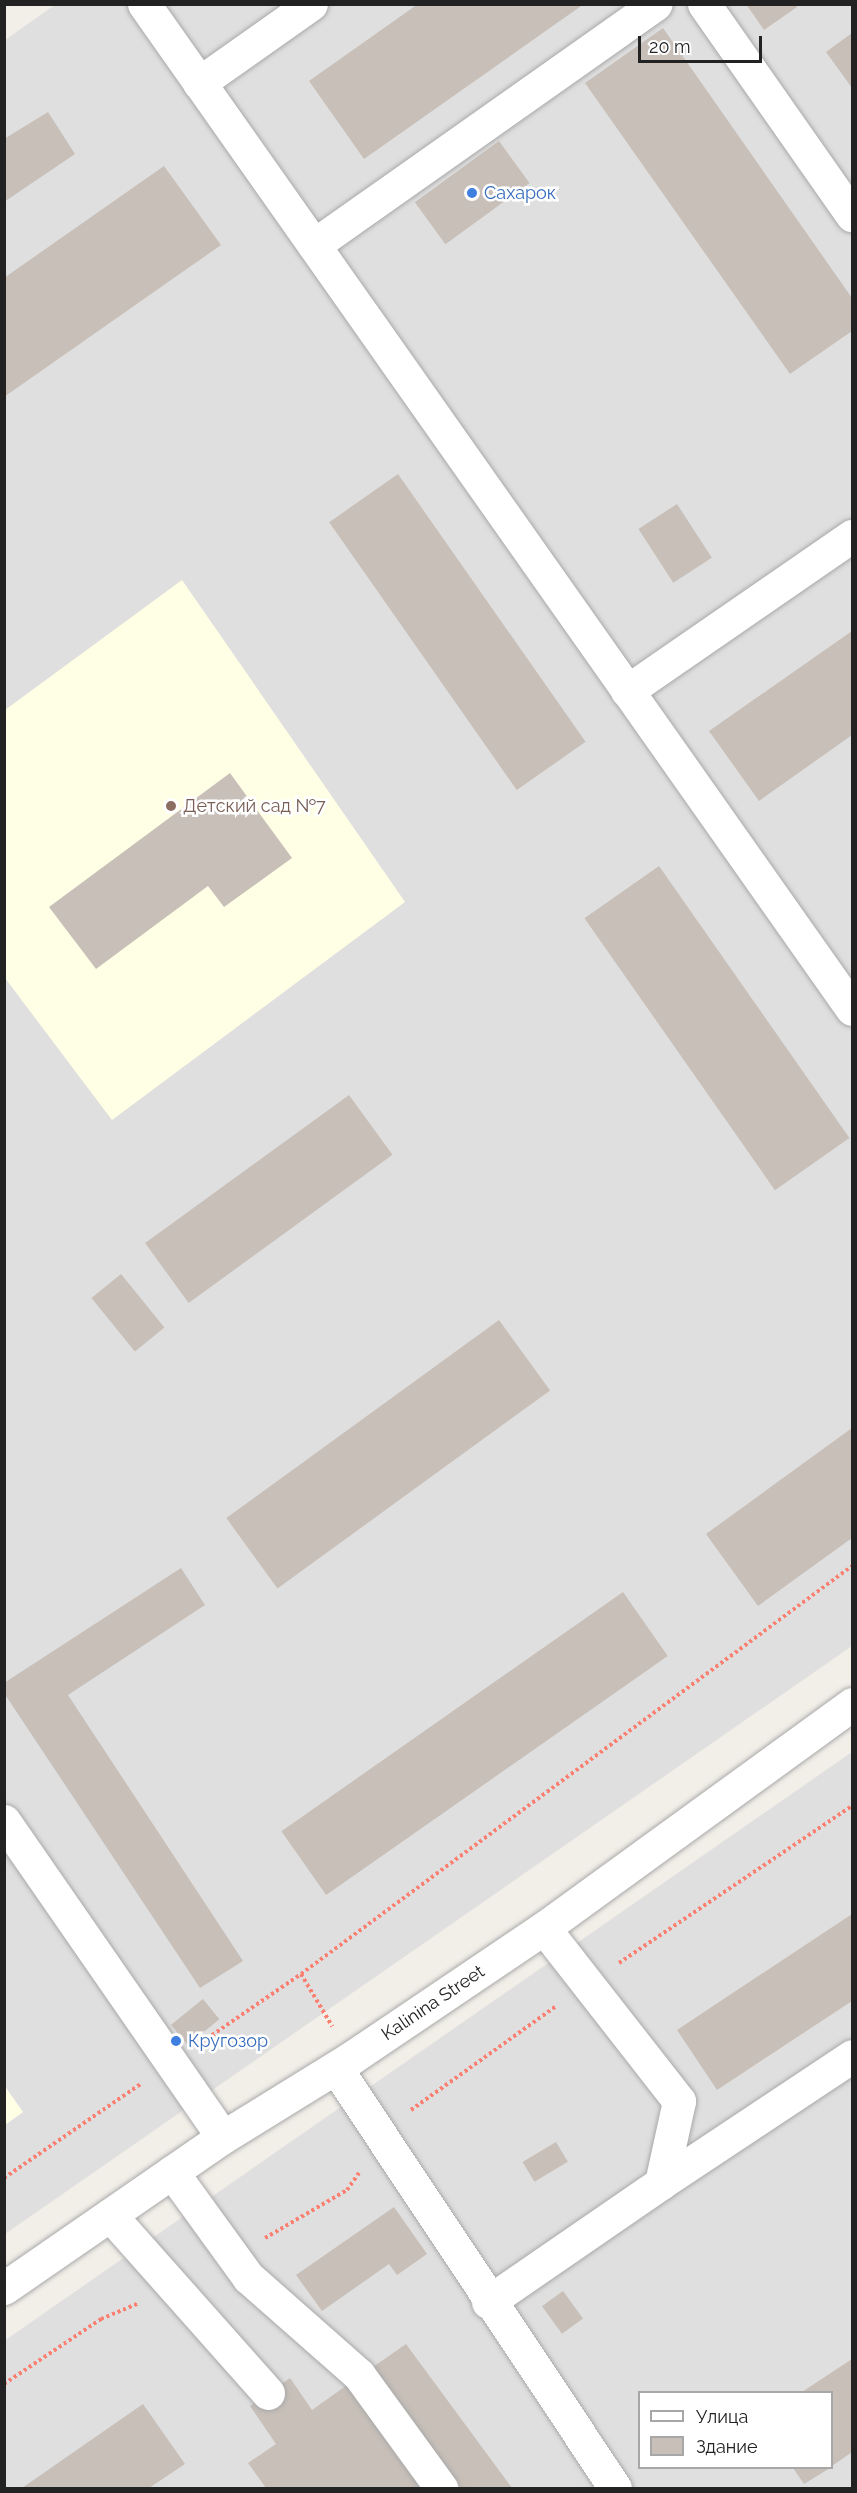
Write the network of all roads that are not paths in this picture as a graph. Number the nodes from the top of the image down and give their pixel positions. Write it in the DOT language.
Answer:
graph roads {
  1 [pos="144,4"];
  2 [pos="311,4"];
  3 [pos="656,4"];
  4 [pos="704,4"];
  5 [pos="199,83"];
  6 [pos="852,215"];
  7 [pos="314,245"];
  8 [pos="852,536"];
  9 [pos="627,691"];
  10 [pos="852,1009"];
  11 [pos="852,1704"];
  12 [pos="4,1821"];
  13 [pos="544,1928"];
  14 [pos="852,2056"];
  15 [pos="336,2068"];
  16 [pos="223,2137"];
  17 [pos="172,2172"];
  18 [pos="661,2183"];
  19 [pos="110,2215"];
  20 [pos="4,2288"];
  21 [pos="488,2302"];
  22 [pos="268,2393"];
  23 [pos="441,2488"];
  24 [pos="615,2488"];
  1 -- 5 [label="street"];
  2 -- 5 [label="street"];
  3 -- 7 [label="street"];
  4 -- 6 [label="street"];
  5 -- 7 [label="street"];
  7 -- 9 [label="street"];
  8 -- 9 [label="street"];
  9 -- 10 [label="street"];
  11 -- 13 [label="street, Kalinina Street"];
  12 -- 16 [label="street"];
  13 -- 15 [label="street, Kalinina Street"];
  13 -- 18 [label="street"];
  14 -- 18 [label="street"];
  15 -- 16 [label="street, Kalinina Street"];
  15 -- 21 [label="street"];
  16 -- 17 [label="street, Kalinina Street"];
  17 -- 19 [label="street, Kalinina Street"];
  17 -- 23 [label="street"];
  18 -- 21 [label="street"];
  19 -- 20 [label="street, Kalinina Street"];
  19 -- 22 [label="street"];
  21 -- 24 [label="street"];
}
